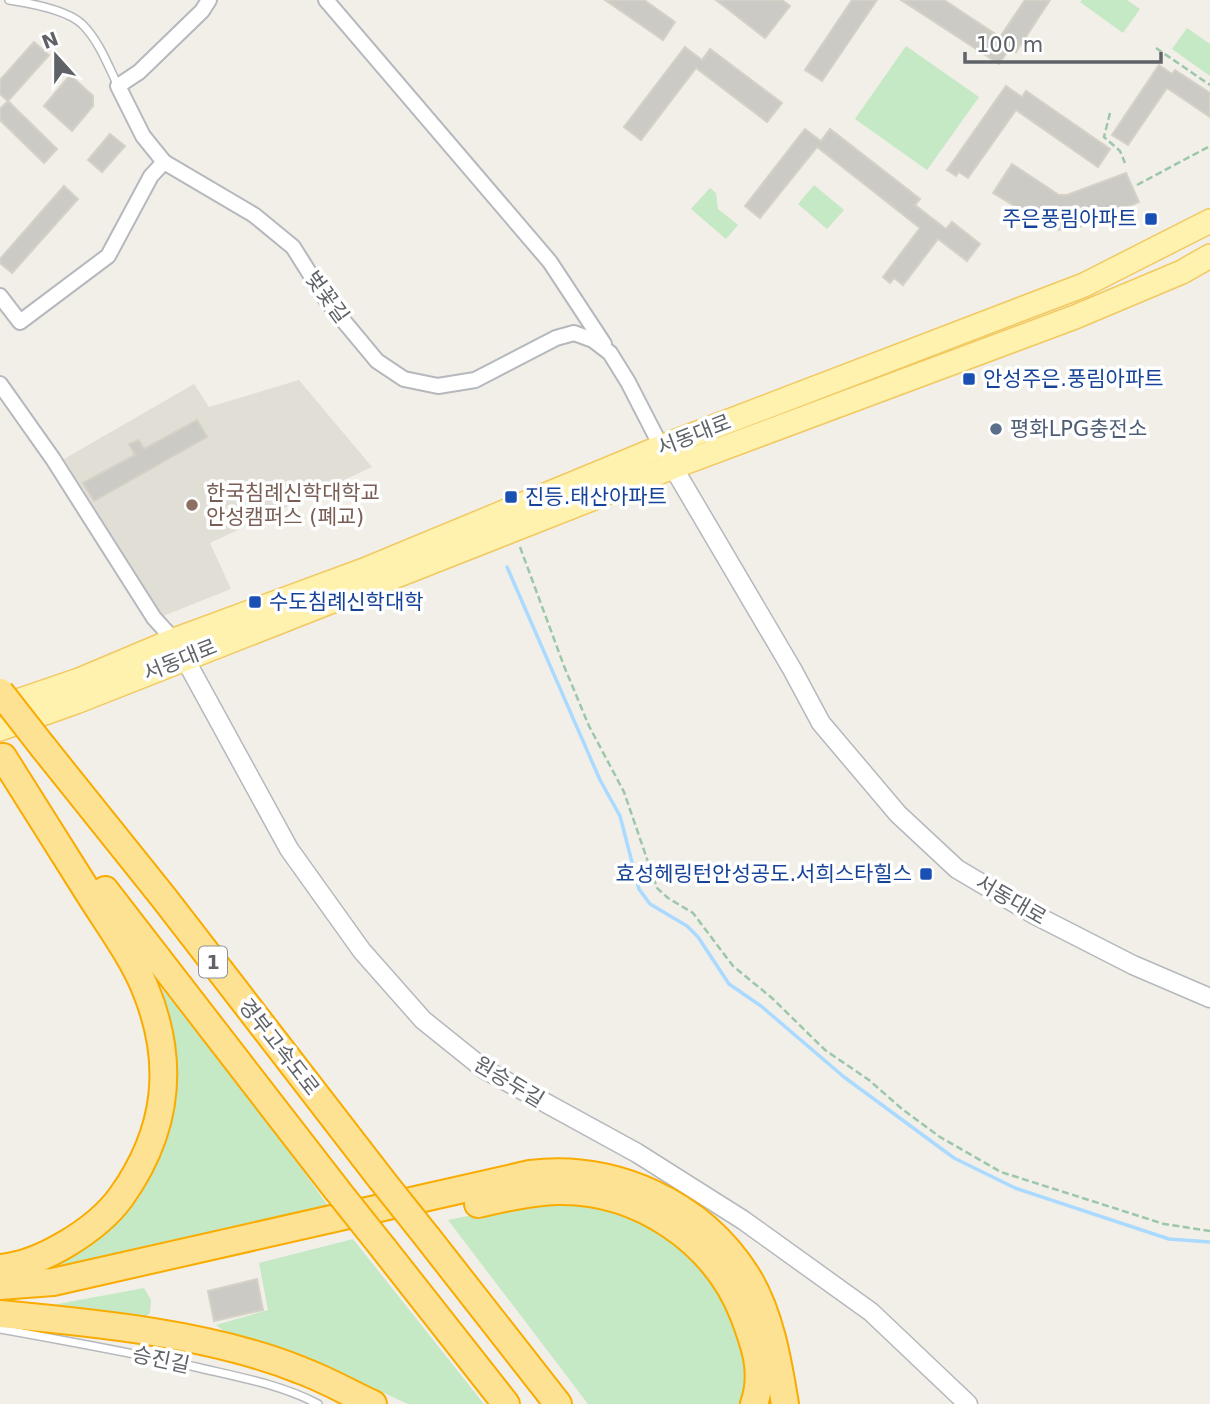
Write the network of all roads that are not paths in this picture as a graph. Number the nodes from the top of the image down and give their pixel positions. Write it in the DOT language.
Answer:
graph roads {
  1 [pos="9,0"];
  2 [pos="209,0"];
  3 [pos="326,0"];
  4 [pos="117,86"];
  5 [pos="164,162"];
  6 [pos="1210,221"];
  7 [pos="1210,256"];
  8 [pos="0,296"];
  9 [pos="610,353"];
  10 [pos="0,384"];
  11 [pos="667,457"];
  12 [pos="179,648"];
  13 [pos="0,692"];
  14 [pos="2,723"];
  15 [pos="1,756"];
  16 [pos="1210,998"];
  17 [pos="0,1268"];
  18 [pos="0,1286"];
  19 [pos="0,1301"];
  20 [pos="481,1304"];
  21 [pos="0,1314"];
  22 [pos="0,1329"];
  23 [pos="317,1404"];
  24 [pos="373,1404"];
  25 [pos="506,1404"];
  26 [pos="558,1404"];
  27 [pos="578,1404"];
  28 [pos="754,1404"];
  29 [pos="785,1404"];
  30 [pos="968,1404"];
  1 -- 4 [label="lane"];
  2 -- 4 [label="street"];
  3 -- 9 [label="street"];
  4 -- 5 [label="street"];
  5 -- 8 [label="street"];
  5 -- 9 [label="street, 벚꽃길"];
  6 -- 11 [label="main road, 서동대로"];
  7 -- 11 [label="main road, 서동대로"];
  9 -- 11 [label="street, 벚꽃길"];
  10 -- 12 [label="street, 서동대로"];
  11 -- 12 [label="main road, 서동대로"];
  11 -- 12 [label="main road, 서동대로"];
  11 -- 16 [label="street, 서동대로"];
  12 -- 14 [label="main road, 서동대로"];
  12 -- 30 [label="street, 원승두길"];
  13 -- 20 [label="highway, 경부고속도로 / 1, bridge"];
  15 -- 17 [label="highway"];
  15 -- 25 [label="highway, 경부고속도로 / 1, bridge"];
  18 -- 29 [label="highway"];
  19 -- 28 [label="highway"];
  20 -- 26 [label="highway, 경부고속도로 / 1"];
  20 -- 27 [label="highway"];
  21 -- 24 [label="highway"];
  22 -- 23 [label="lane, 승진길"];
}
